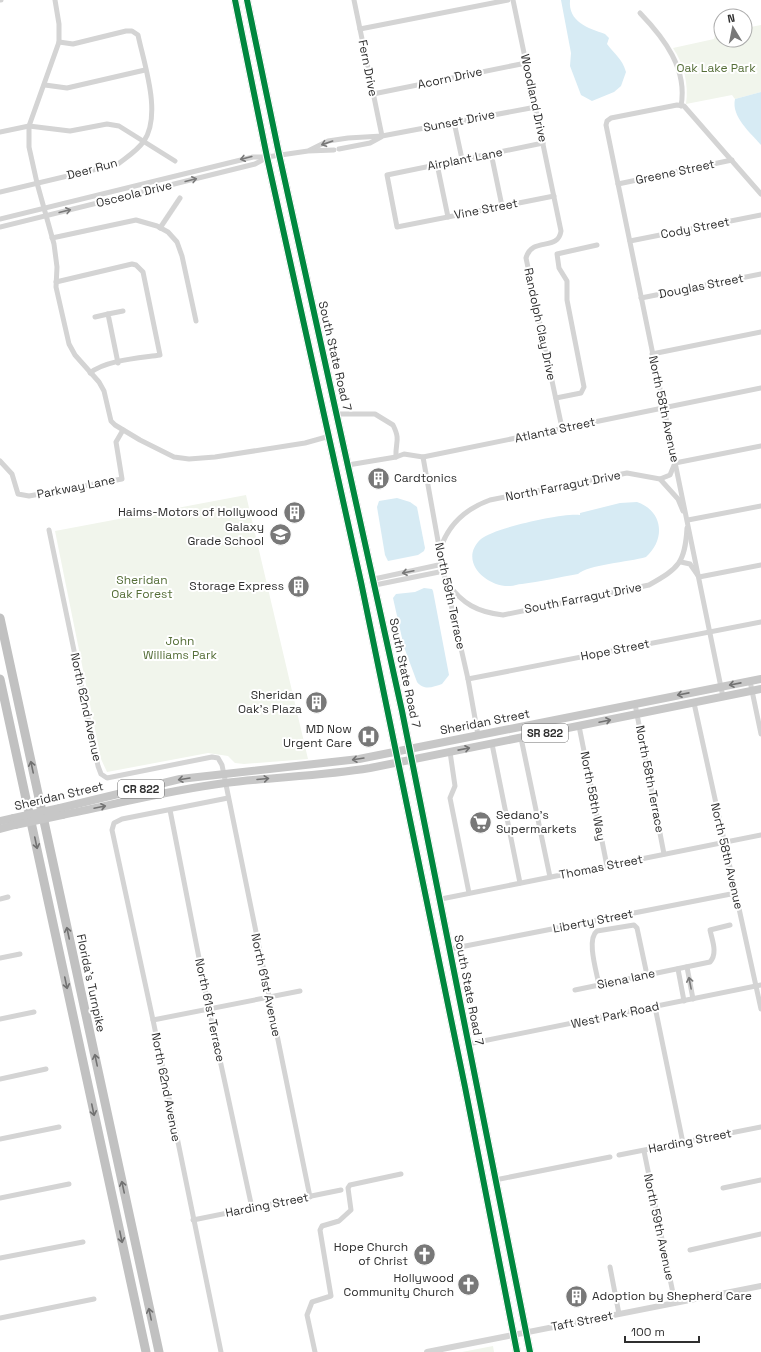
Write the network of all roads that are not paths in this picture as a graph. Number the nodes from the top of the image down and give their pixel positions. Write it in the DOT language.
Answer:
graph roads {
  1 [pos="55,0"];
  2 [pos="235,0"];
  3 [pos="247,0"];
  4 [pos="354,0"];
  5 [pos="508,0"];
  6 [pos="513,0"];
  7 [pos="249,11"];
  8 [pos="640,13"];
  9 [pos="360,29"];
  10 [pos="59,42"];
  11 [pos="526,63"];
  12 [pos="145,70"];
  13 [pos="45,85"];
  14 [pos="373,94"];
  15 [pos="682,106"];
  16 [pos="536,107"];
  17 [pos="454,122"];
  18 [pos="29,126"];
  19 [pos="0,132"];
  20 [pos="382,136"];
  21 [pos="343,138"];
  22 [pos="144,141"];
  23 [pos="543,143"];
  24 [pos="339,149"];
  25 [pos="308,151"];
  26 [pos="491,153"];
  27 [pos="279,154"];
  28 [pos="267,157"];
  29 [pos="462,159"];
  30 [pos="175,160"];
  31 [pos="732,160"];
  32 [pos="437,164"];
  33 [pos="37,183"];
  34 [pos="618,184"];
  35 [pos="0,192"];
  36 [pos="761,194"];
  37 [pos="554,196"];
  38 [pos="180,198"];
  39 [pos="502,206"];
  40 [pos="45,209"];
  41 [pos="47,215"];
  42 [pos="761,215"];
  43 [pos="448,217"];
  44 [pos="0,219"];
  45 [pos="0,227"];
  46 [pos="397,227"];
  47 [pos="160,228"];
  48 [pos="52,238"];
  49 [pos="630,241"];
  50 [pos="597,245"];
  51 [pos="761,274"];
  52 [pos="56,282"];
  53 [pos="641,298"];
  54 [pos="124,311"];
  55 [pos="108,314"];
  56 [pos="95,317"];
  57 [pos="196,321"];
  58 [pos="761,332"];
  59 [pos="652,354"];
  60 [pos="118,362"];
  61 [pos="90,373"];
  62 [pos="761,388"];
  63 [pos="556,398"];
  64 [pos="663,408"];
  65 [pos="337,414"];
  66 [pos="562,428"];
  67 [pos="123,430"];
  68 [pos="330,436"];
  69 [pos="761,446"];
  70 [pos="396,457"];
  71 [pos="423,457"];
  72 [pos="0,461"];
  73 [pos="675,463"];
  74 [pos="348,465"];
  75 [pos="660,479"];
  76 [pos="761,506"];
  77 [pos="688,520"];
  78 [pos="49,530"];
  79 [pos="440,550"];
  80 [pos="681,562"];
  81 [pos="443,564"];
  82 [pos="761,564"];
  83 [pos="358,566"];
  84 [pos="444,571"];
  85 [pos="699,577"];
  86 [pos="375,582"];
  87 [pos="447,583"];
  88 [pos="0,618"];
  89 [pos="761,622"];
  90 [pos="710,631"];
  91 [pos="468,678"];
  92 [pos="0,679"];
  93 [pos="761,679"];
  94 [pos="750,681"];
  95 [pos="721,687"];
  96 [pos="761,689"];
  97 [pos="752,691"];
  98 [pos="723,697"];
  99 [pos="694,703"];
  100 [pos="635,704"];
  101 [pos="637,714"];
  102 [pos="579,726"];
  103 [pos="761,734"];
  104 [pos="478,735"];
  105 [pos="521,738"];
  106 [pos="492,744"];
  107 [pos="410,749"];
  108 [pos="396,752"];
  109 [pos="450,752"];
  110 [pos="412,760"];
  111 [pos="398,763"];
  112 [pos="223,773"];
  113 [pos="224,783"];
  114 [pos="228,798"];
  115 [pos="170,810"];
  116 [pos="61,812"];
  117 [pos="0,821"];
  118 [pos="14,822"];
  119 [pos="0,829"];
  120 [pos="761,835"];
  121 [pos="724,842"];
  122 [pos="664,854"];
  123 [pos="607,866"];
  124 [pos="550,877"];
  125 [pos="520,883"];
  126 [pos="424,889"];
  127 [pos="468,893"];
  128 [pos="736,893"];
  129 [pos="8,897"];
  130 [pos="440,897"];
  131 [pos="0,899"];
  132 [pos="730,925"];
  133 [pos="450,949"];
  134 [pos="20,954"];
  135 [pos="0,958"];
  136 [pos="687,967"];
  137 [pos="678,969"];
  138 [pos="648,975"];
  139 [pos="600,985"];
  140 [pos="759,986"];
  141 [pos="575,990"];
  142 [pos="300,991"];
  143 [pos="268,997"];
  144 [pos="693,999"];
  145 [pos="684,1001"];
  146 [pos="655,1007"];
  147 [pos="209,1009"];
  148 [pos="761,1009"];
  149 [pos="34,1012"];
  150 [pos="0,1019"];
  151 [pos="153,1020"];
  152 [pos="454,1033"];
  153 [pos="468,1044"];
  154 [pos="46,1069"];
  155 [pos="462,1073"];
  156 [pos="0,1079"];
  157 [pos="476,1083"];
  158 [pos="59,1127"];
  159 [pos="761,1127"];
  160 [pos="0,1139"];
  161 [pos="683,1143"];
  162 [pos="644,1151"];
  163 [pos="619,1155"];
  164 [pos="610,1157"];
  165 [pos="482,1172"];
  166 [pos="401,1174"];
  167 [pos="494,1180"];
  168 [pos="761,1180"];
  169 [pos="69,1184"];
  170 [pos="722,1188"];
  171 [pos="341,1190"];
  172 [pos="310,1196"];
  173 [pos="0,1198"];
  174 [pos="487,1198"];
  175 [pos="500,1206"];
  176 [pos="252,1208"];
  177 [pos="193,1220"];
  178 [pos="761,1234"];
  179 [pos="83,1242"];
  180 [pos="690,1250"];
  181 [pos="0,1258"];
  182 [pos="610,1267"];
  183 [pos="761,1286"];
  184 [pos="94,1299"];
  185 [pos="675,1303"];
  186 [pos="619,1314"];
  187 [pos="0,1318"];
  188 [pos="526,1332"];
  189 [pos="513,1335"];
  190 [pos="146,1352"];
  191 [pos="159,1352"];
  192 [pos="220,1352"];
  193 [pos="315,1352"];
  194 [pos="427,1352"];
  195 [pos="517,1352"];
  196 [pos="530,1352"];
  1 -- 10 [label="street"];
  2 -- 7 [label="main road"];
  2 -- 28 [label="main road, South State Road 7"];
  3 -- 7 [label="main road, South State Road 7"];
  4 -- 9 [label="street, Fern Drive"];
  5 -- 9 [label="street"];
  6 -- 11 [label="street, Woodland Drive"];
  7 -- 27 [label="main road, South State Road 7"];
  8 -- 15 [label="street"];
  9 -- 14 [label="street, Fern Drive"];
  10 -- 12 [label="street, Deer Run"];
  10 -- 13 [label="street"];
  11 -- 14 [label="street, Acorn Drive"];
  11 -- 16 [label="street, Woodland Drive"];
  12 -- 13 [label="street"];
  12 -- 22 [label="street, Deer Run"];
  13 -- 18 [label="street"];
  14 -- 20 [label="street, Fern Drive"];
  15 -- 31 [label="street"];
  15 -- 34 [label="street, North 58th Avenue"];
  16 -- 17 [label="street, Sunset Drive"];
  16 -- 23 [label="street, Woodland Drive"];
  17 -- 20 [label="street, Sunset Drive"];
  17 -- 29 [label="street"];
  18 -- 19 [label="street"];
  18 -- 22 [label="street"];
  18 -- 33 [label="street"];
  20 -- 21 [label="street, Sunset Drive"];
  20 -- 24 [label="street, Sunset Drive"];
  21 -- 24 [label="street"];
  21 -- 25 [label="street, Sunset Drive, one-way"];
  22 -- 30 [label="street"];
  22 -- 33 [label="street, Deer Run"];
  23 -- 26 [label="street, Airplant Lane"];
  23 -- 37 [label="street, Woodland Drive"];
  24 -- 25 [label="street, Sunset Drive"];
  25 -- 27 [label="street, Sunset Drive"];
  26 -- 29 [label="street, Airplant Lane"];
  26 -- 39 [label="street"];
  27 -- 28 [label="street, Osceola Drive"];
  27 -- 65 [label="main road, South State Road 7"];
  28 -- 40 [label="street, Osceola Drive, one-way"];
  41 -- 28 [label="street, Osceola Drive, one-way"];
  28 -- 68 [label="main road, South State Road 7"];
  29 -- 32 [label="street, Airplant Lane"];
  31 -- 34 [label="street, Greene Street"];
  31 -- 36 [label="street"];
  32 -- 43 [label="street"];
  32 -- 46 [label="street, Airplant Lane"];
  33 -- 35 [label="street, Deer Run"];
  33 -- 40 [label="street"];
  34 -- 49 [label="street, North 58th Avenue"];
  37 -- 39 [label="street, Vine Street"];
  37 -- 63 [label="street, Randolph Clay Drive"];
  38 -- 47 [label="street"];
  39 -- 43 [label="street, Vine Street"];
  40 -- 41 [label="street"];
  40 -- 44 [label="street, Osceola Drive"];
  41 -- 45 [label="street, Osceola Drive"];
  41 -- 48 [label="street"];
  42 -- 49 [label="street, Cody Street"];
  43 -- 46 [label="street, Vine Street"];
  47 -- 48 [label="street"];
  47 -- 57 [label="street"];
  48 -- 52 [label="street"];
  49 -- 53 [label="street, North 58th Avenue"];
  50 -- 63 [label="street"];
  51 -- 53 [label="street, Douglas Street"];
  52 -- 60 [label="street"];
  52 -- 61 [label="street"];
  53 -- 59 [label="street, North 58th Avenue"];
  54 -- 55 [label="street"];
  55 -- 56 [label="street"];
  55 -- 60 [label="street"];
  58 -- 59 [label="street"];
  59 -- 64 [label="street, North 58th Avenue"];
  60 -- 61 [label="street"];
  61 -- 67 [label="street"];
  62 -- 64 [label="street, Atlanta Street"];
  63 -- 66 [label="street, Randolph Clay Drive"];
  64 -- 66 [label="street, Atlanta Street"];
  64 -- 73 [label="street, North 58th Avenue"];
  65 -- 70 [label="street"];
  65 -- 74 [label="main road, South State Road 7"];
  66 -- 71 [label="street, Atlanta Street"];
  67 -- 68 [label="street"];
  67 -- 72 [label="street, Parkway Lane"];
  68 -- 83 [label="main road, South State Road 7"];
  69 -- 73 [label="street"];
  70 -- 71 [label="street, Atlanta Street"];
  70 -- 74 [label="street, Atlanta Street"];
  71 -- 79 [label="street, North 59th Terrace"];
  73 -- 75 [label="street"];
  73 -- 77 [label="street, North 58th Avenue"];
  74 -- 86 [label="main road, South State Road 7"];
  75 -- 77 [label="street"];
  75 -- 79 [label="street, North Farragut Drive"];
  76 -- 77 [label="street"];
  77 -- 80 [label="street"];
  77 -- 85 [label="street, North 58th Avenue"];
  78 -- 112 [label="street, North 62nd Avenue"];
  79 -- 81 [label="street, North 59th Terrace"];
  80 -- 85 [label="street"];
  80 -- 87 [label="street, South Farragut Drive"];
  81 -- 84 [label="street, North 59th Terrace"];
  81 -- 86 [label="street, one-way"];
  82 -- 85 [label="street"];
  83 -- 86 [label="main road"];
  83 -- 108 [label="main road, South State Road 7"];
  84 -- 86 [label="street"];
  84 -- 87 [label="street, North 59th Terrace"];
  85 -- 90 [label="street, North 58th Avenue"];
  86 -- 107 [label="main road, South State Road 7"];
  87 -- 91 [label="street, North 59th Terrace"];
  191 -- 88 [label="highway, Florida's Turnpike, one-way"];
  89 -- 90 [label="street, Hope Street"];
  90 -- 91 [label="street, Hope Street"];
  90 -- 95 [label="street, North 58th Avenue"];
  91 -- 104 [label="street, North 59th Terrace"];
  92 -- 190 [label="highway, Florida's Turnpike, one-way"];
  93 -- 94 [label="main road, Sheridan Street / SR 822"];
  94 -- 95 [label="main road, Sheridan Street / SR 822, one-way"];
  94 -- 97 [label="street"];
  95 -- 98 [label="street, North 58th Avenue"];
  95 -- 100 [label="main road, Sheridan Street / SR 822, one-way"];
  96 -- 97 [label="main road, Sheridan Street / SR 822"];
  97 -- 98 [label="main road, Sheridan Street / SR 822"];
  97 -- 103 [label="street"];
  98 -- 99 [label="main road, Sheridan Street / SR 822"];
  99 -- 101 [label="main road, Sheridan Street / SR 822"];
  99 -- 121 [label="street, North 58th Avenue"];
  100 -- 101 [label="street, North 58th Terrace"];
  100 -- 104 [label="main road, Sheridan Street / SR 822"];
  102 -- 101 [label="main road, Sheridan Street / SR 822, one-way"];
  101 -- 122 [label="street, North 58th Terrace"];
  102 -- 105 [label="main road, Sheridan Street / SR 822"];
  102 -- 123 [label="street, North 58th Way"];
  104 -- 107 [label="main road, Sheridan Street / SR 822"];
  105 -- 106 [label="main road, Sheridan Street / SR 822"];
  105 -- 124 [label="street"];
  109 -- 106 [label="main road, Sheridan Street / SR 822, one-way"];
  106 -- 125 [label="street"];
  107 -- 108 [label="main road, Sheridan Street / SR 822"];
  107 -- 110 [label="main road, South State Road 7"];
  108 -- 111 [label="main road, South State Road 7"];
  108 -- 112 [label="main road, Sheridan Street / CR 822, one-way"];
  109 -- 110 [label="main road, Sheridan Street / SR 822"];
  109 -- 127 [label="street"];
  110 -- 111 [label="main road, Sheridan Street / SR 822"];
  110 -- 130 [label="main road, South State Road 7"];
  113 -- 111 [label="main road, Sheridan Street / CR 822, one-way"];
  111 -- 126 [label="main road, South State Road 7"];
  112 -- 113 [label="street, North 61st Avenue"];
  112 -- 116 [label="main road, Sheridan Street / CR 822, one-way"];
  113 -- 114 [label="street, North 61st Avenue"];
  116 -- 113 [label="main road, Sheridan Street / CR 822, one-way"];
  114 -- 115 [label="street"];
  114 -- 143 [label="street, North 61st Avenue"];
  115 -- 147 [label="street, North 61st Terrace"];
  115 -- 151 [label="street, North 62nd Avenue"];
  116 -- 118 [label="main road, Sheridan Street / CR 822, bridge"];
  117 -- 118 [label="main road, Sheridan Street / CR 822"];
  118 -- 119 [label="main road, Sheridan Street / CR 822"];
  120 -- 121 [label="street, Thomas Street"];
  121 -- 122 [label="street, Thomas Street"];
  121 -- 128 [label="street, North 58th Avenue"];
  122 -- 123 [label="street, Thomas Street"];
  123 -- 124 [label="street, Thomas Street"];
  124 -- 125 [label="street, Thomas Street"];
  125 -- 127 [label="street, Thomas Street"];
  126 -- 130 [label="main road"];
  126 -- 152 [label="main road, South State Road 7"];
  127 -- 130 [label="street, Thomas Street"];
  128 -- 133 [label="street, Liberty Street"];
  128 -- 140 [label="street, North 58th Avenue"];
  129 -- 131 [label="street"];
  130 -- 133 [label="main road, South State Road 7"];
  132 -- 136 [label="street, Siena lane"];
  133 -- 153 [label="main road, South State Road 7"];
  134 -- 135 [label="street"];
  136 -- 137 [label="street, Siena lane"];
  144 -- 136 [label="street, one-way"];
  137 -- 138 [label="street, Siena lane"];
  137 -- 145 [label="street"];
  138 -- 139 [label="street, Siena lane"];
  138 -- 139 [label="street"];
  139 -- 141 [label="street, Siena lane"];
  140 -- 144 [label="street, West Park Road"];
  140 -- 148 [label="street, North 58th Avenue"];
  142 -- 143 [label="street"];
  143 -- 147 [label="street"];
  143 -- 172 [label="street, North 61st Avenue"];
  144 -- 145 [label="street, West Park Road"];
  145 -- 146 [label="street, West Park Road"];
  146 -- 153 [label="street, West Park Road"];
  146 -- 161 [label="street"];
  147 -- 151 [label="street"];
  147 -- 176 [label="street, North 61st Terrace"];
  149 -- 150 [label="street"];
  151 -- 177 [label="street, North 62nd Avenue"];
  152 -- 153 [label="main road"];
  152 -- 155 [label="main road, South State Road 7"];
  153 -- 157 [label="main road, South State Road 7"];
  154 -- 156 [label="street"];
  155 -- 157 [label="main road"];
  155 -- 165 [label="main road, South State Road 7"];
  157 -- 167 [label="main road, South State Road 7"];
  158 -- 160 [label="street"];
  159 -- 161 [label="street, Harding Street"];
  161 -- 162 [label="street, Harding Street"];
  162 -- 163 [label="street, Harding Street"];
  162 -- 185 [label="street, North 59th Avenue"];
  164 -- 167 [label="street"];
  165 -- 167 [label="main road"];
  165 -- 174 [label="main road, South State Road 7"];
  166 -- 193 [label="street"];
  167 -- 175 [label="main road, South State Road 7"];
  168 -- 170 [label="street"];
  169 -- 173 [label="street"];
  171 -- 172 [label="street, Harding Street"];
  172 -- 176 [label="street, Harding Street"];
  174 -- 175 [label="main road"];
  174 -- 189 [label="main road, South State Road 7"];
  175 -- 188 [label="main road, South State Road 7"];
  176 -- 177 [label="street, Harding Street"];
  177 -- 192 [label="street, North 62nd Avenue"];
  178 -- 180 [label="street"];
  179 -- 181 [label="street"];
  182 -- 186 [label="street"];
  183 -- 185 [label="street, Taft Street"];
  184 -- 187 [label="street"];
  185 -- 186 [label="street, Taft Street"];
  186 -- 188 [label="street, Taft Street"];
  188 -- 189 [label="street, Taft Street"];
  188 -- 196 [label="main road, South State Road 7"];
  189 -- 194 [label="street, Taft Street"];
  189 -- 195 [label="main road, South State Road 7"];
}
